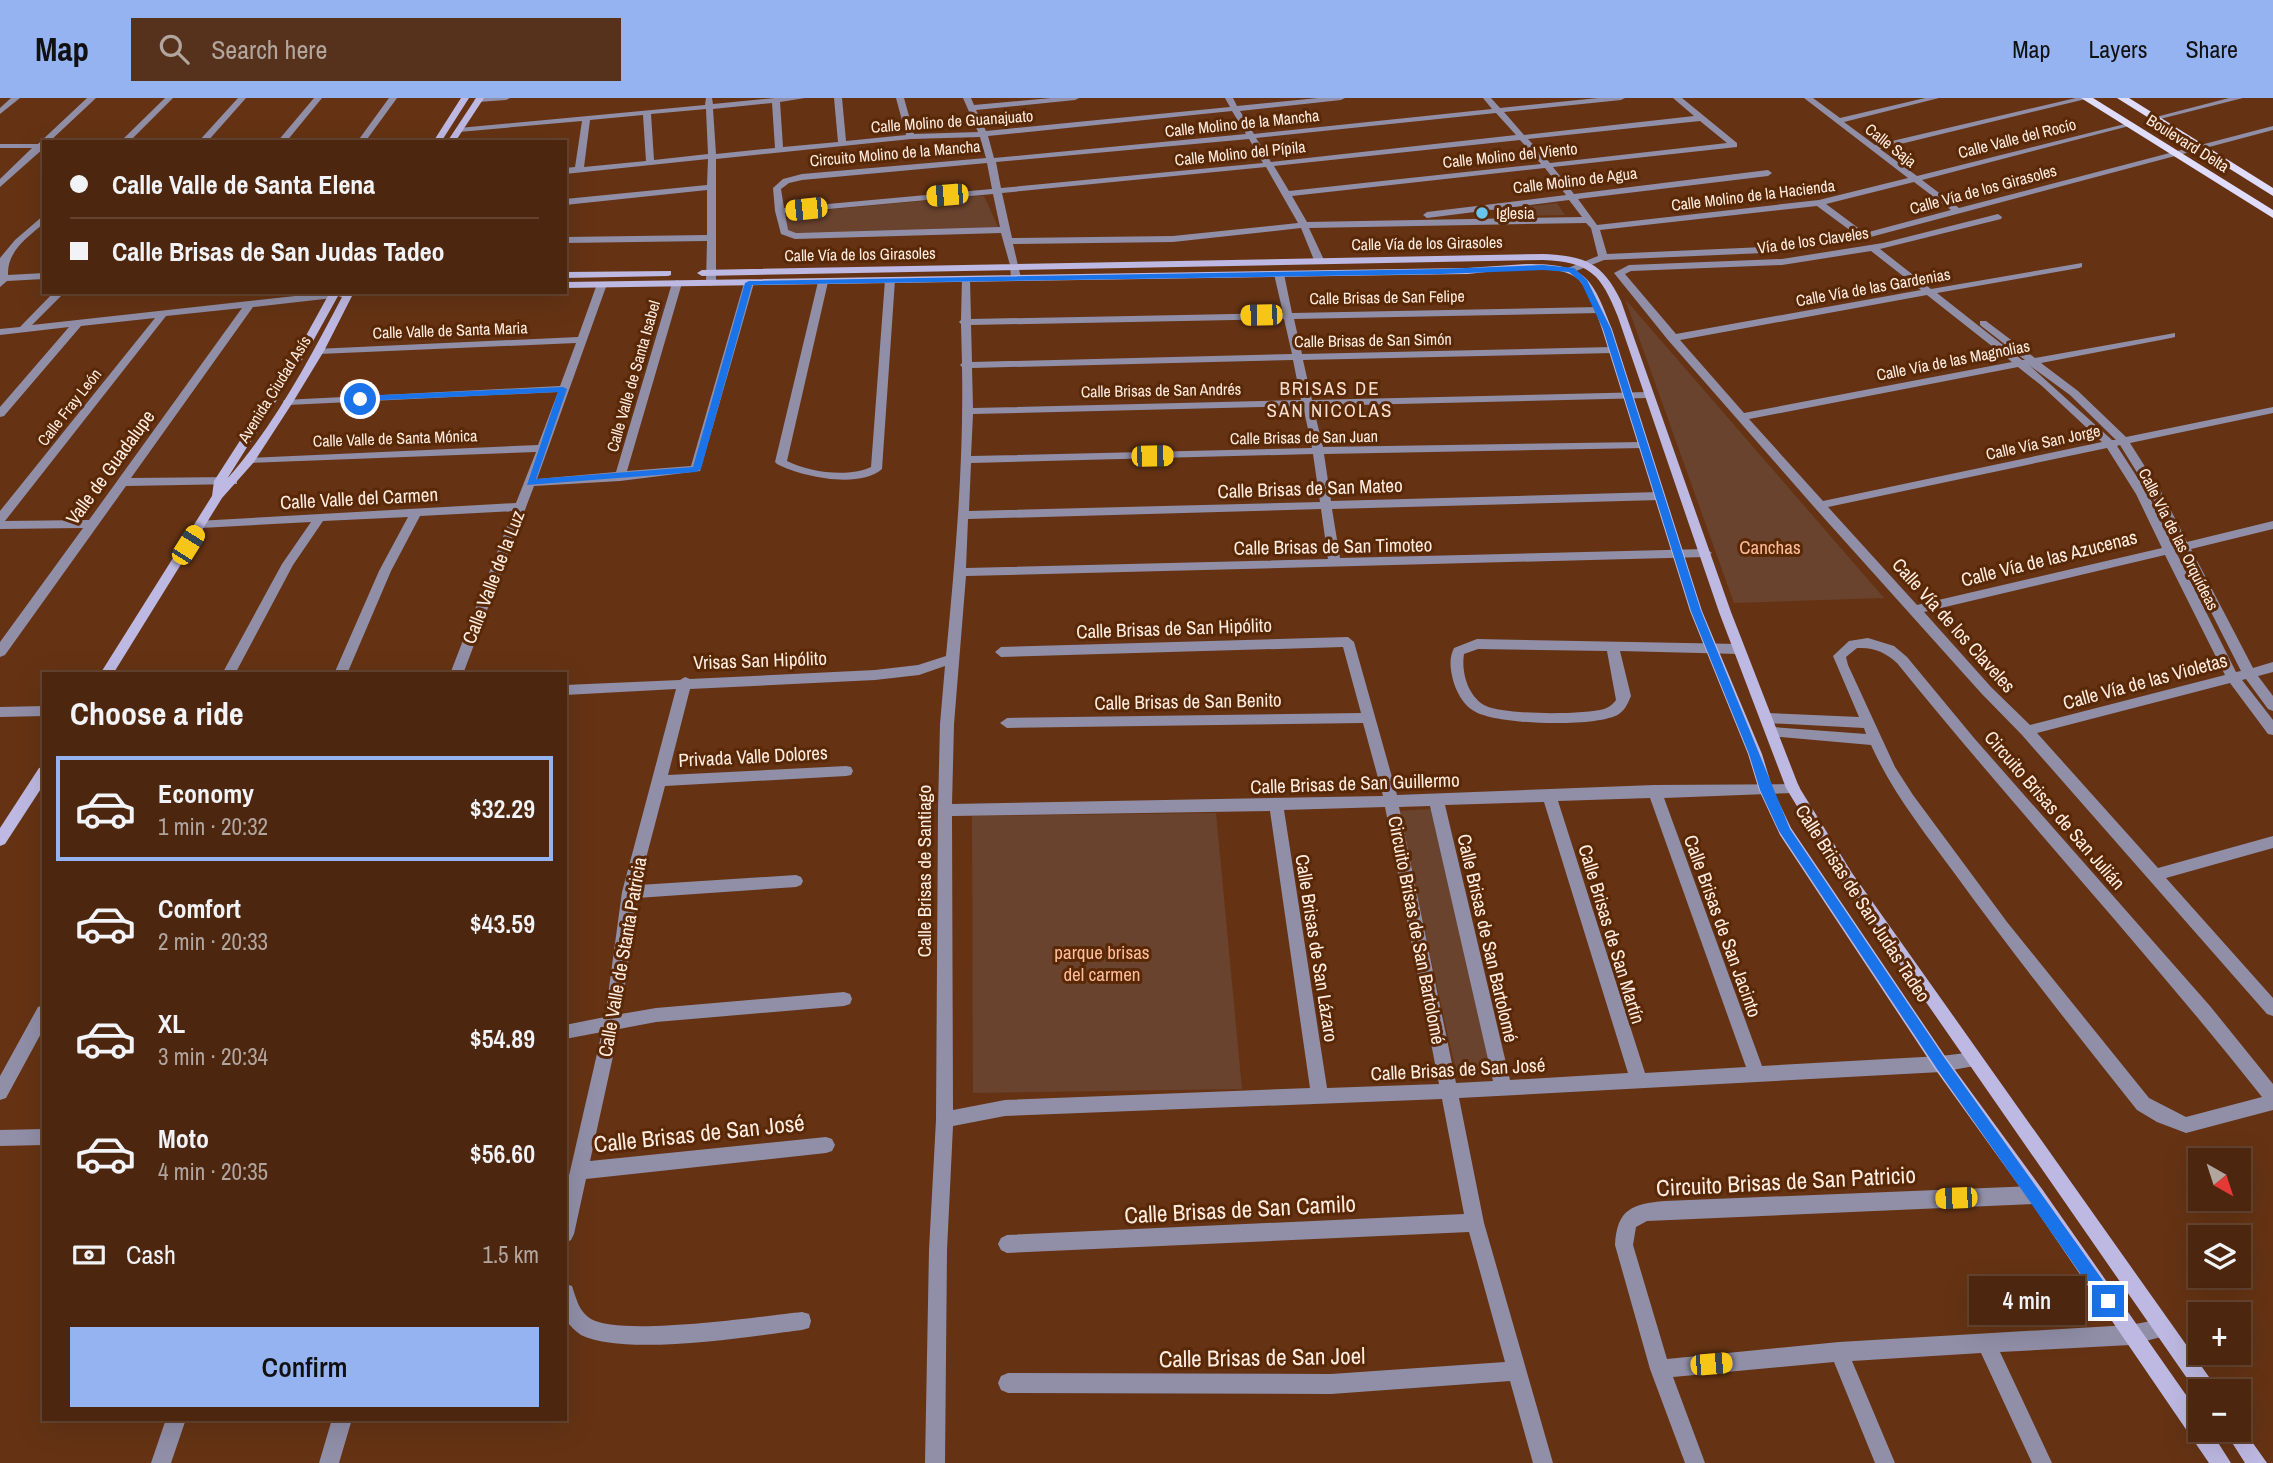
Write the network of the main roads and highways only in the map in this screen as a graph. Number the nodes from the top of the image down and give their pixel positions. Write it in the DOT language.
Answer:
graph roads {
  1 [pos="2086,98"];
  2 [pos="2122,98"];
  3 [pos="2273,193"];
  4 [pos="2273,215"];
  1 -- 4 [label="main road, Boulevard Delta"];
  2 -- 3 [label="main road, Boulevard Delta"];
}
